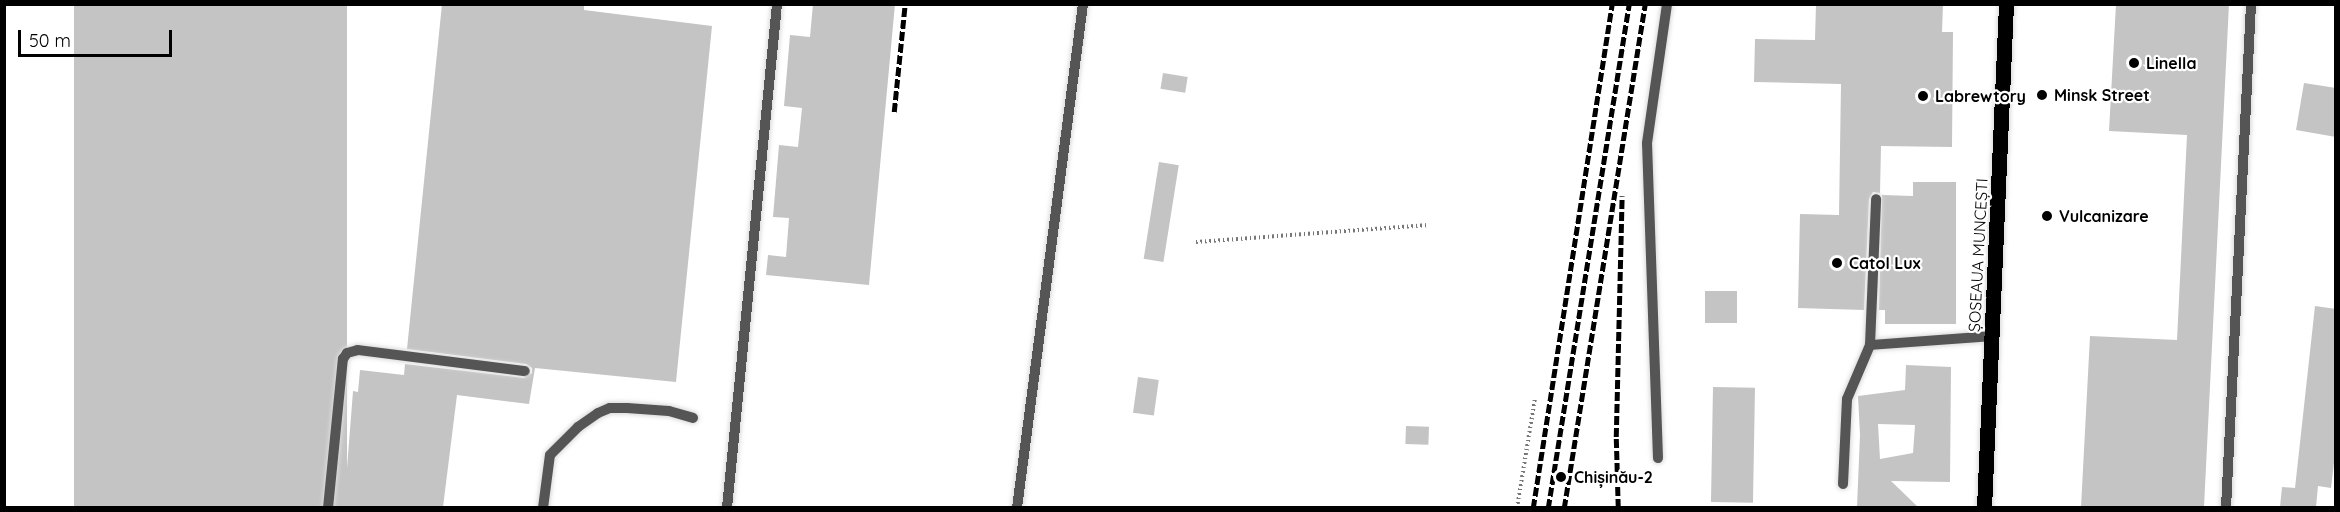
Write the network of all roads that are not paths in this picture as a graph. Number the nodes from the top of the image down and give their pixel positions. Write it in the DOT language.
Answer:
graph roads {
  1 [pos="777,4"];
  2 [pos="1083,4"];
  3 [pos="1667,4"];
  4 [pos="2006,4"];
  5 [pos="2251,4"];
  6 [pos="1876,199"];
  7 [pos="1992,336"];
  8 [pos="1870,345"];
  9 [pos="525,371"];
  10 [pos="693,418"];
  11 [pos="1658,458"];
  12 [pos="1843,484"];
  13 [pos="328,507"];
  14 [pos="543,507"];
  15 [pos="727,507"];
  16 [pos="1017,507"];
  17 [pos="1984,507"];
  18 [pos="2226,507"];
  1 -- 15 [label="lane"];
  2 -- 16 [label="lane"];
  3 -- 11 [label="lane"];
  4 -- 7 [label="main road, ȘOSEAUA MUNCEȘTI"];
  5 -- 18 [label="lane"];
  6 -- 8 [label="lane"];
  7 -- 8 [label="lane"];
  7 -- 17 [label="main road, ȘOSEAUA MUNCEȘTI"];
  8 -- 12 [label="lane"];
  9 -- 13 [label="lane"];
  10 -- 14 [label="lane"];
}
